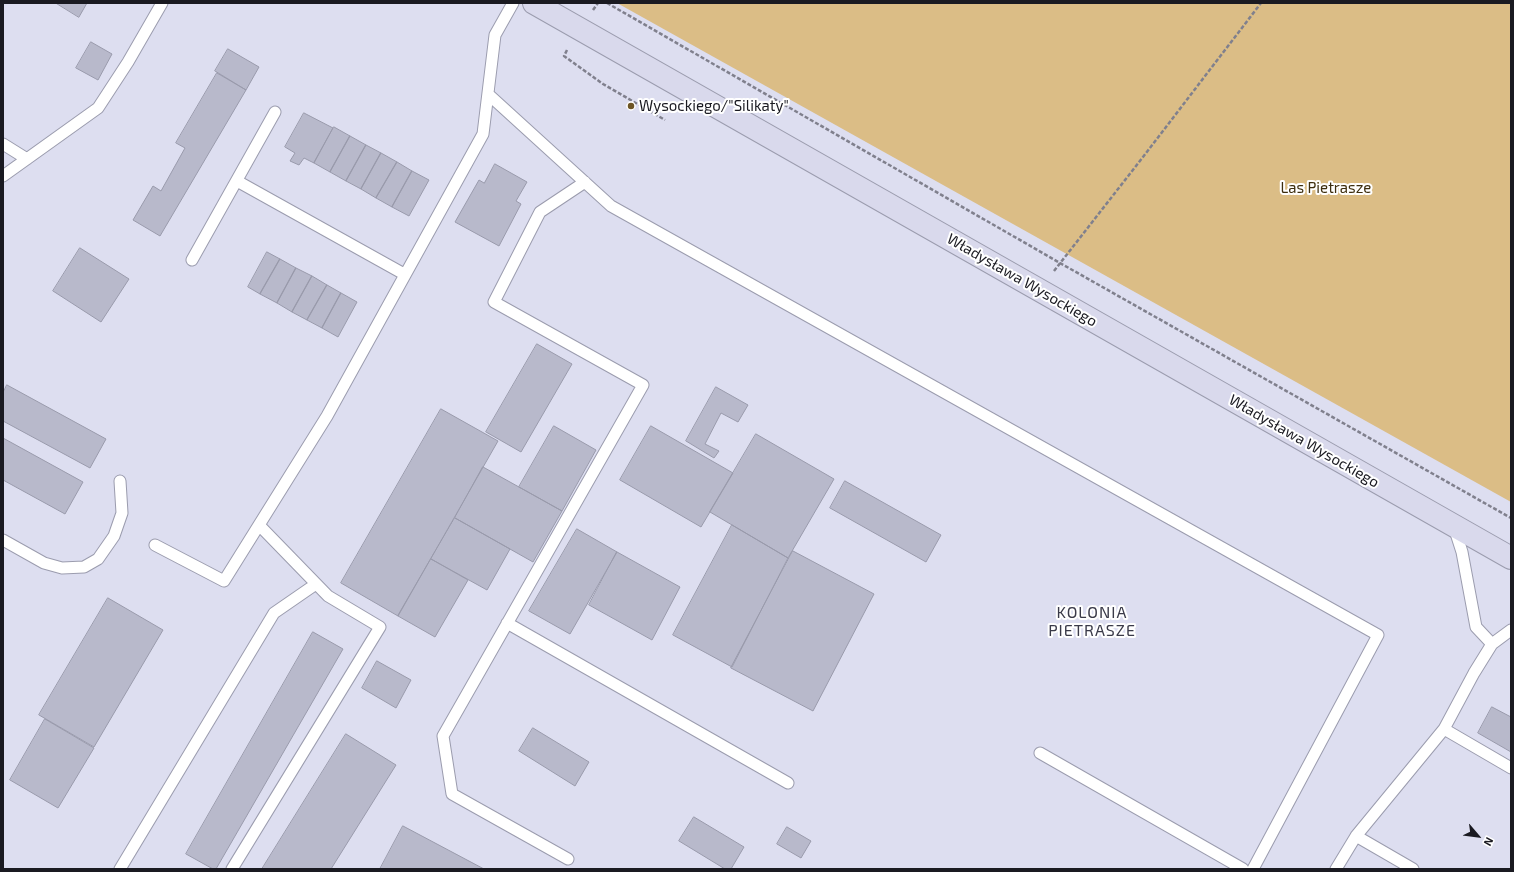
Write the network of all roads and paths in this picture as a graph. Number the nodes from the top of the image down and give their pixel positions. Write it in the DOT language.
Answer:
graph roads {
  1 [pos="162,3"];
  2 [pos="513,3"];
  3 [pos="534,3"];
  4 [pos="607,3"];
  5 [pos="1261,3"];
  6 [pos="488,94"];
  7 [pos="275,112"];
  8 [pos="3,144"];
  9 [pos="27,159"];
  10 [pos="3,176"];
  11 [pos="236,181"];
  12 [pos="585,182"];
  13 [pos="192,260"];
  14 [pos="1060,263"];
  15 [pos="404,274"];
  16 [pos="1039,290"];
  17 [pos="120,480"];
  18 [pos="1511,518"];
  19 [pos="259,525"];
  20 [pos="1454,526"];
  21 [pos="3,540"];
  22 [pos="155,544"];
  23 [pos="1511,558"];
  24 [pos="316,584"];
  25 [pos="507,623"];
  26 [pos="1511,630"];
  27 [pos="1492,644"];
  28 [pos="1444,729"];
  29 [pos="1040,753"];
  30 [pos="1511,768"];
  31 [pos="788,783"];
  32 [pos="1356,836"];
  33 [pos="568,858"];
  34 [pos="120,869"];
  35 [pos="232,869"];
  36 [pos="1243,869"];
  37 [pos="1253,869"];
  38 [pos="1336,869"];
  39 [pos="1412,869"];
  1 -- 9 [label="lane"];
  2 -- 6 [label="lane"];
  3 -- 16 [label="main road, Władysława Wysockiego"];
  4 -- 14 [label="path"];
  5 -- 14 [label="path"];
  6 -- 12 [label="lane"];
  6 -- 15 [label="lane"];
  7 -- 11 [label="lane"];
  8 -- 9 [label="lane"];
  9 -- 10 [label="lane"];
  11 -- 13 [label="lane"];
  11 -- 15 [label="lane"];
  12 -- 25 [label="lane"];
  12 -- 37 [label="lane"];
  14 -- 16 [label="path"];
  14 -- 18 [label="path"];
  15 -- 19 [label="lane"];
  16 -- 20 [label="main road, Władysława Wysockiego"];
  17 -- 21 [label="lane"];
  19 -- 22 [label="lane"];
  19 -- 24 [label="lane"];
  20 -- 23 [label="main road, Władysława Wysockiego"];
  20 -- 27 [label="lane"];
  24 -- 34 [label="lane"];
  24 -- 35 [label="lane"];
  25 -- 31 [label="lane"];
  25 -- 33 [label="lane"];
  26 -- 27 [label="lane"];
  27 -- 28 [label="lane"];
  28 -- 30 [label="lane"];
  28 -- 32 [label="lane"];
  29 -- 36 [label="lane"];
  32 -- 38 [label="lane"];
  32 -- 39 [label="lane"];
}
